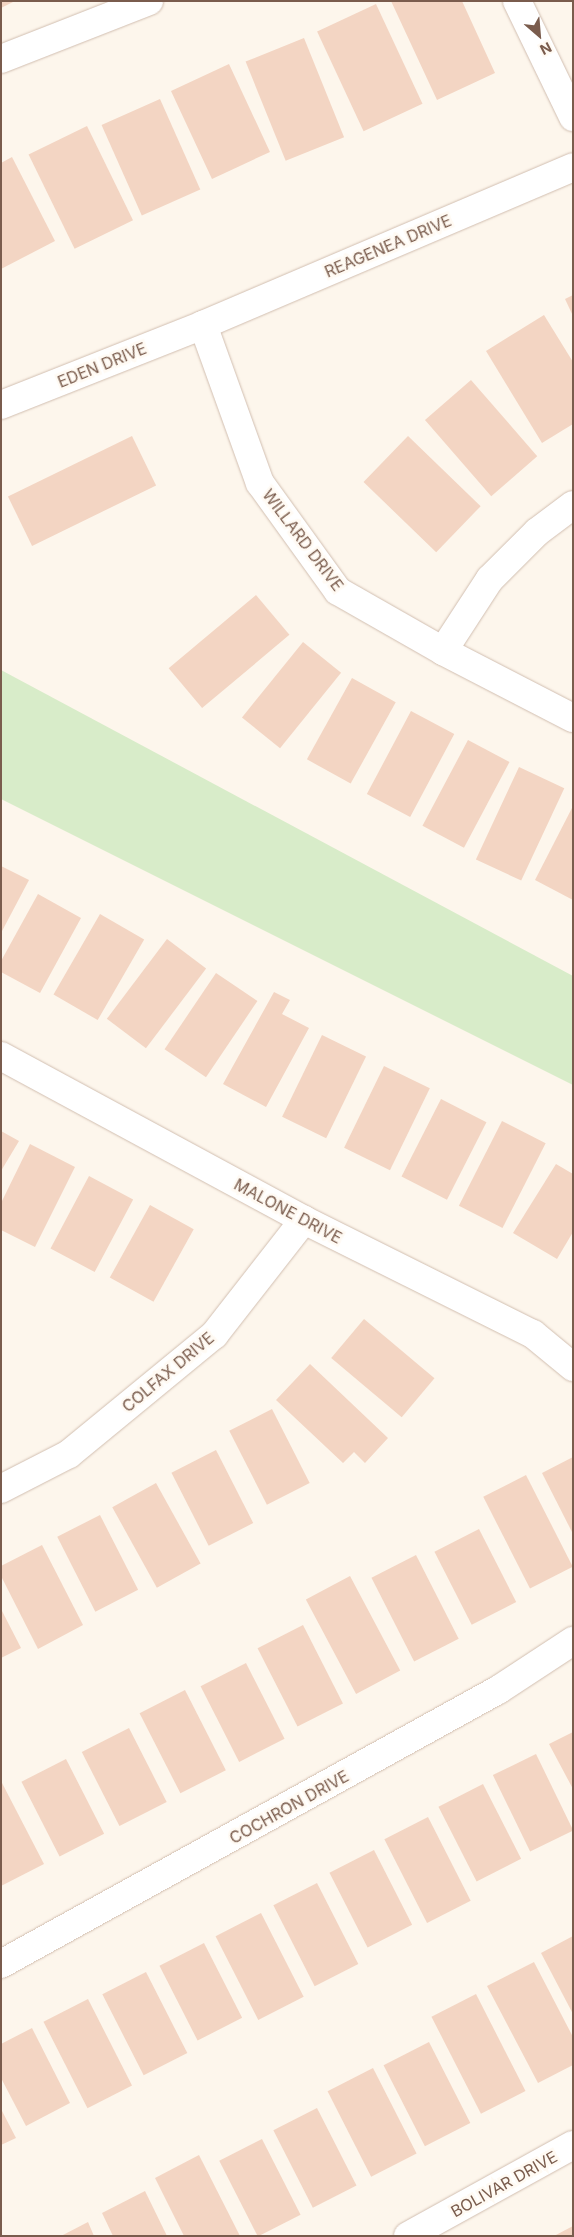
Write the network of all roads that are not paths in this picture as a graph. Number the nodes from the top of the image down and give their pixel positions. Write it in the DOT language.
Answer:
graph roads {
  1 [pos="149,1"];
  2 [pos="517,1"];
  3 [pos="1,58"];
  4 [pos="573,117"];
  5 [pos="573,168"];
  6 [pos="203,325"];
  7 [pos="1,405"];
  8 [pos="573,505"];
  9 [pos="443,651"];
  10 [pos="573,718"];
  11 [pos="1,1056"];
  12 [pos="304,1220"];
  13 [pos="573,1367"];
  14 [pos="1,1489"];
  15 [pos="573,1641"];
  16 [pos="1,1964"];
  17 [pos="573,2145"];
  18 [pos="408,2236"];
  1 -- 3 [label="street"];
  2 -- 4 [label="street"];
  5 -- 6 [label="street, REAGENEA DRIVE"];
  6 -- 7 [label="street, EDEN DRIVE"];
  6 -- 9 [label="street, WILLARD DRIVE"];
  8 -- 9 [label="street"];
  9 -- 10 [label="street, WILLARD DRIVE"];
  11 -- 12 [label="street, MALONE DRIVE"];
  12 -- 13 [label="street, MALONE DRIVE"];
  12 -- 14 [label="street, COLFAX DRIVE"];
  15 -- 16 [label="street, COCHRON DRIVE"];
  17 -- 18 [label="street, BOLIVAR DRIVE"];
}
